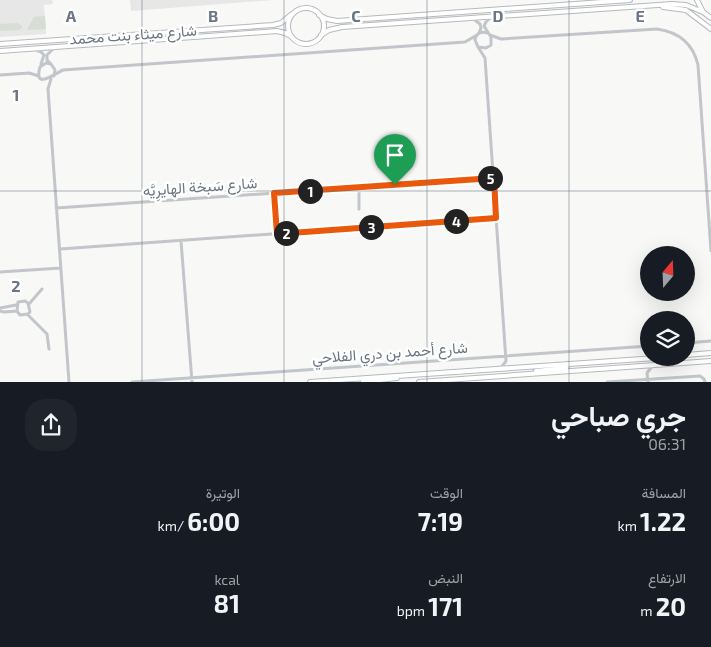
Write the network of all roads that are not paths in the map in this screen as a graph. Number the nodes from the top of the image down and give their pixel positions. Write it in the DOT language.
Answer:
graph roads {
  1 [pos="630,0"];
  2 [pos="697,0"];
  3 [pos="653,5"];
  4 [pos="703,12"];
  5 [pos="292,14"];
  6 [pos="319,15"];
  7 [pos="492,16"];
  8 [pos="472,18"];
  9 [pos="710,19"];
  10 [pos="711,29"];
  11 [pos="478,34"];
  12 [pos="489,34"];
  13 [pos="321,35"];
  14 [pos="292,37"];
  15 [pos="501,39"];
  16 [pos="465,42"];
  17 [pos="0,44"];
  18 [pos="477,46"];
  19 [pos="489,46"];
  20 [pos="55,47"];
  21 [pos="34,49"];
  22 [pos="0,51"];
  23 [pos="485,58"];
  24 [pos="52,65"];
  25 [pos="40,66"];
  26 [pos="63,70"];
  27 [pos="29,73"];
  28 [pos="0,75"];
  29 [pos="41,77"];
  30 [pos="52,77"];
  31 [pos="48,89"];
  32 [pos="706,177"];
  33 [pos="711,177"];
  34 [pos="494,178"];
  35 [pos="359,187"];
  36 [pos="274,193"];
  37 [pos="56,208"];
  38 [pos="359,210"];
  39 [pos="496,218"];
  40 [pos="277,234"];
  41 [pos="181,241"];
  42 [pos="60,249"];
  43 [pos="711,251"];
  44 [pos="61,268"];
  45 [pos="0,272"];
  46 [pos="42,289"];
  47 [pos="29,304"];
  48 [pos="16,306"];
  49 [pos="0,309"];
  50 [pos="17,311"];
  51 [pos="27,314"];
  52 [pos="711,341"];
  53 [pos="695,342"];
  54 [pos="640,347"];
  55 [pos="48,349"];
  56 [pos="711,353"];
  57 [pos="695,354"];
  58 [pos="506,356"];
  59 [pos="640,359"];
  60 [pos="506,361"];
  61 [pos="711,361"];
  62 [pos="695,362"];
  63 [pos="568,364"];
  64 [pos="639,366"];
  65 [pos="652,366"];
  66 [pos="513,368"];
  67 [pos="500,369"];
  68 [pos="647,373"];
  69 [pos="524,374"];
  70 [pos="401,376"];
  71 [pos="191,380"];
  72 [pos="648,380"];
  73 [pos="442,381"];
  74 [pos="452,381"];
  75 [pos="69,382"];
  76 [pos="132,382"];
  77 [pos="310,382"];
  78 [pos="363,382"];
  79 [pos="419,382"];
  80 [pos="607,382"];
  81 [pos="705,382"];
  1 -- 6 [label="main road"];
  2 -- 4 [label="main road"];
  3 -- 4 [label="main road"];
  3 -- 7 [label="main road"];
  3 -- 10 [label="main road"];
  4 -- 9 [label="main road"];
  5 -- 6 [label="main road"];
  5 -- 14 [label="main road"];
  5 -- 17 [label="main road, شارع ميثاء بنت محمد"];
  6 -- 13 [label="main road"];
  7 -- 8 [label="main road"];
  7 -- 12 [label="street"];
  8 -- 11 [label="street"];
  8 -- 13 [label="main road"];
  11 -- 12 [label="street"];
  11 -- 16 [label="street"];
  11 -- 18 [label="street"];
  12 -- 15 [label="street"];
  12 -- 19 [label="street"];
  13 -- 14 [label="main road"];
  14 -- 20 [label="main road, شارع ميثاء بنت محمد"];
  15 -- 19 [label="street"];
  15 -- 32 [label="street"];
  16 -- 18 [label="street"];
  16 -- 26 [label="street"];
  18 -- 19 [label="street"];
  18 -- 23 [label="street"];
  19 -- 23 [label="street"];
  20 -- 21 [label="main road, شارع ميثاء بنت محمد"];
  20 -- 24 [label="street"];
  21 -- 22 [label="main road, شارع ميثاء بنت محمد"];
  21 -- 25 [label="street"];
  23 -- 34 [label="street"];
  24 -- 25 [label="street"];
  24 -- 26 [label="street"];
  24 -- 30 [label="street"];
  25 -- 27 [label="street"];
  25 -- 29 [label="street"];
  26 -- 30 [label="street"];
  27 -- 28 [label="street"];
  27 -- 29 [label="street"];
  29 -- 30 [label="street"];
  29 -- 31 [label="street"];
  30 -- 31 [label="street"];
  31 -- 37 [label="street"];
  32 -- 33 [label="street"];
  32 -- 43 [label="street"];
  34 -- 35 [label="street, شارع سَبخة الهايرِيَّه"];
  34 -- 39 [label="street"];
  35 -- 36 [label="street, شارع سَبخة الهايرِيَّه"];
  35 -- 38 [label="street"];
  36 -- 37 [label="street, شارع سَبخة الهايرِيَّه"];
  36 -- 40 [label="street"];
  37 -- 42 [label="street"];
  39 -- 40 [label="street"];
  39 -- 58 [label="street"];
  40 -- 41 [label="street"];
  41 -- 42 [label="street"];
  41 -- 71 [label="street"];
  42 -- 44 [label="street"];
  44 -- 45 [label="street"];
  44 -- 75 [label="street"];
  46 -- 47 [label="street"];
  47 -- 48 [label="street"];
  47 -- 51 [label="street"];
  48 -- 49 [label="street"];
  48 -- 50 [label="street"];
  49 -- 50 [label="street"];
  50 -- 51 [label="street"];
  51 -- 55 [label="street"];
  52 -- 53 [label="street"];
  54 -- 58 [label="street, شارع أحمد بن دري الفلاحي"];
  56 -- 57 [label="main road"];
  58 -- 60 [label="street"];
  58 -- 71 [label="street, شارع أحمد بن دري الفلاحي"];
  59 -- 63 [label="main road"];
  60 -- 66 [label="street"];
  60 -- 67 [label="street"];
  61 -- 62 [label="main road"];
  63 -- 66 [label="main road"];
  63 -- 69 [label="main road"];
  64 -- 68 [label="street"];
  64 -- 69 [label="main road"];
  65 -- 68 [label="street"];
  66 -- 67 [label="main road"];
  67 -- 70 [label="main road"];
  68 -- 72 [label="street"];
  69 -- 74 [label="main road"];
  70 -- 77 [label="main road"];
  70 -- 78 [label="main road"];
  71 -- 76 [label="street, شارع أحمد بن دري الفلاحي"];
  72 -- 80 [label="street"];
  72 -- 81 [label="street"];
  73 -- 74 [label="main road"];
  73 -- 79 [label="main road"];
}
